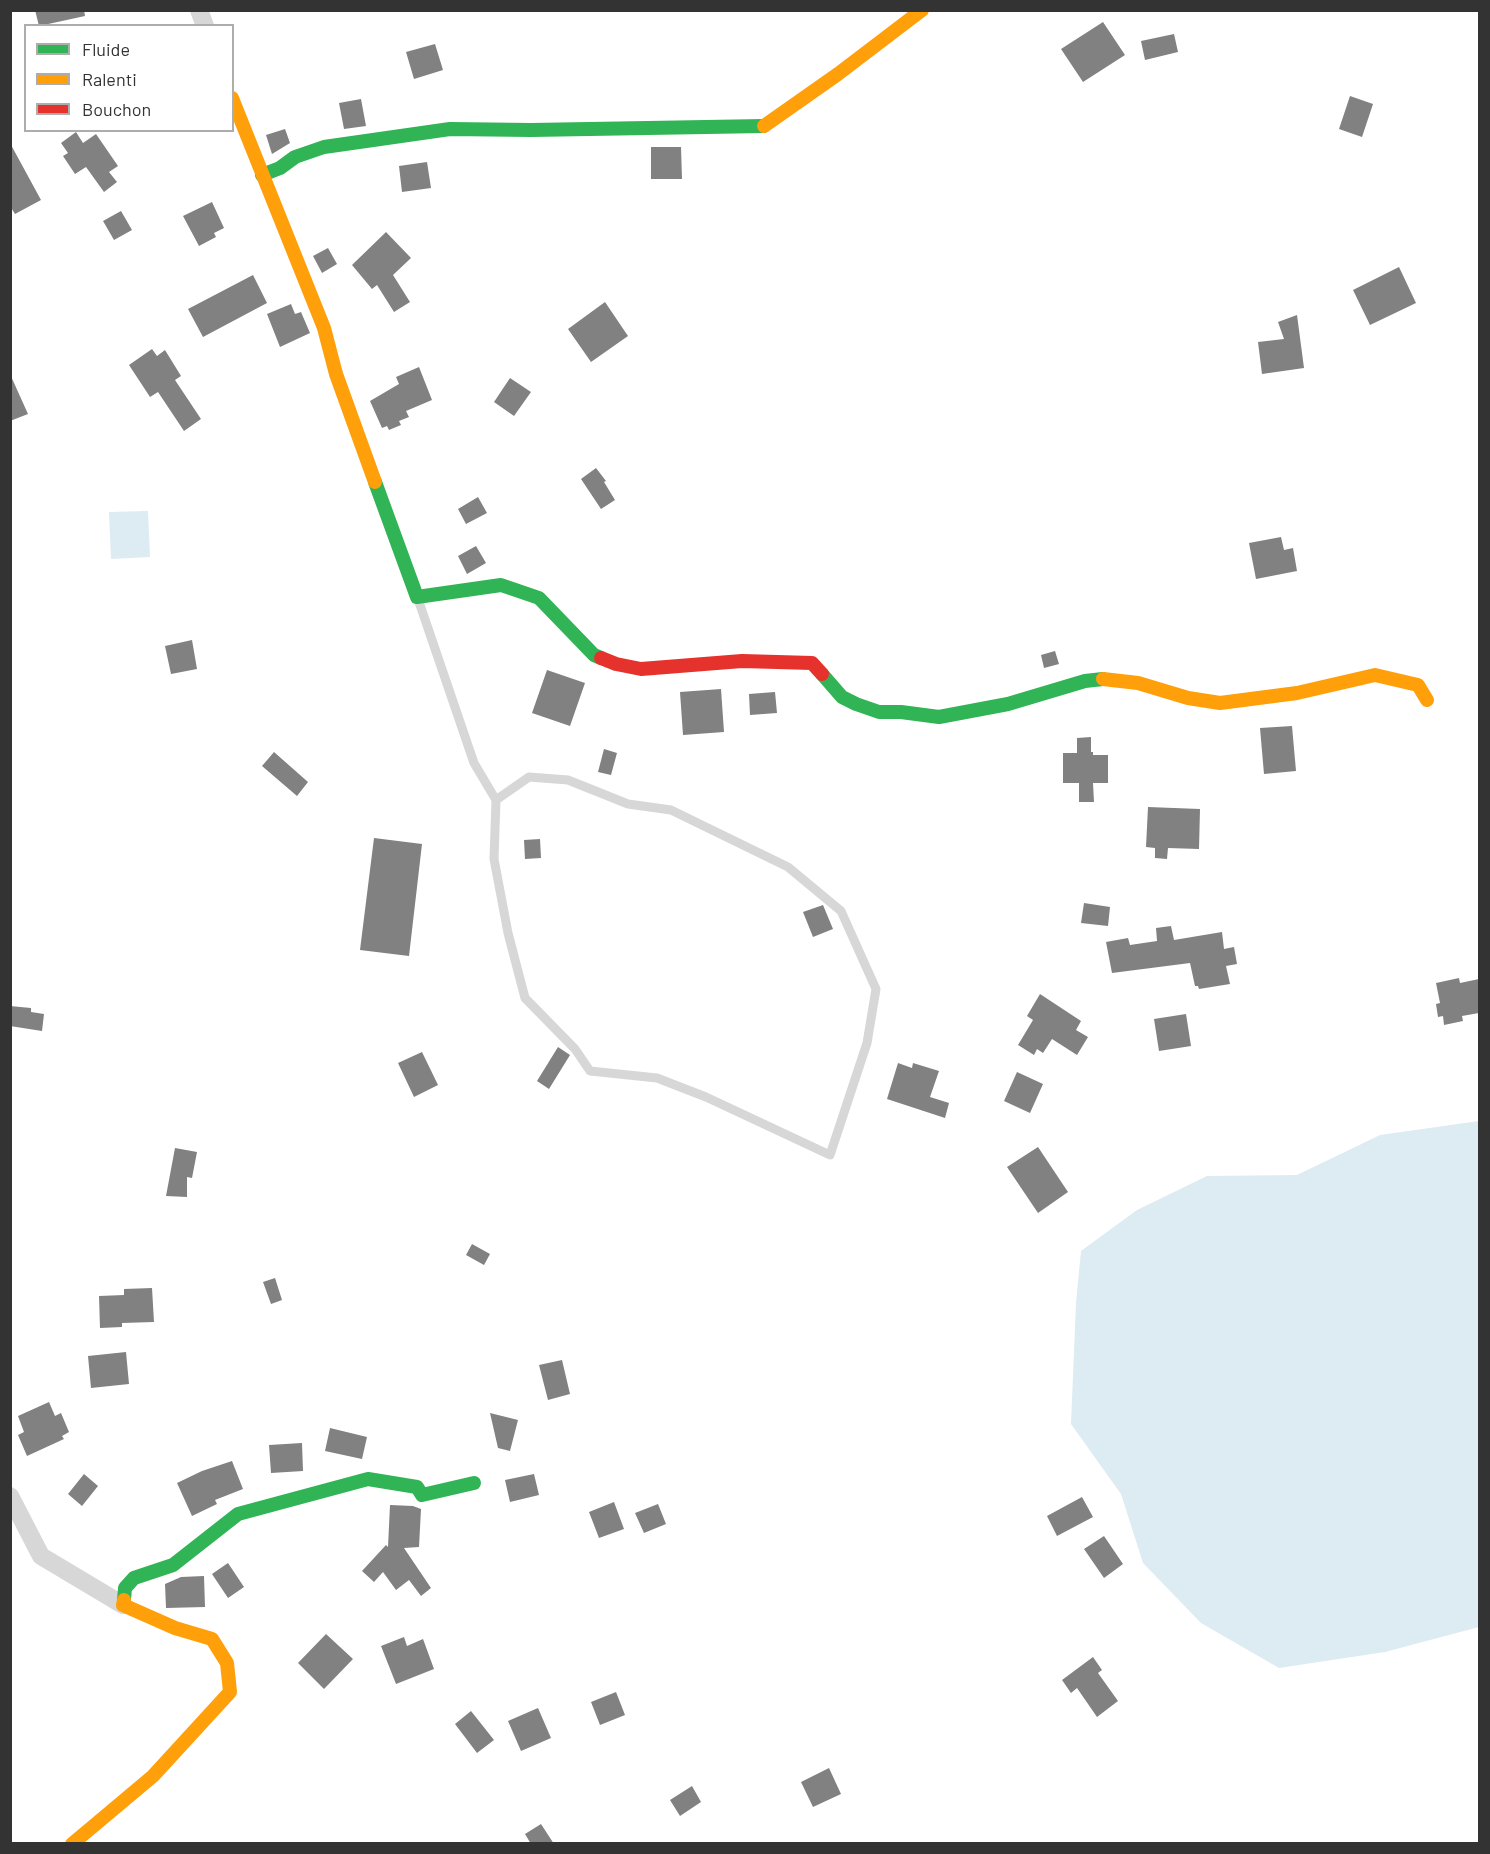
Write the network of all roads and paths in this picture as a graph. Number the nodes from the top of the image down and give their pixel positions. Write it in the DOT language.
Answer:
graph roads {
  1 [pos="922,10"];
  2 [pos="234,103"];
  3 [pos="262,175"];
  4 [pos="417,597"];
  5 [pos="1426,700"];
  6 [pos="496,800"];
  7 [pos="474,1483"];
  8 [pos="10,1497"];
  9 [pos="123,1605"];
  10 [pos="72,1844"];
  1 -- 3 [label="street"];
  2 -- 3 [label="street"];
  3 -- 4 [label="street"];
  4 -- 5 [label="street"];
  4 -- 6 [label="lane"];
  6 -- 6 [label="lane"];
  7 -- 9 [label="street"];
  8 -- 9 [label="street"];
  9 -- 10 [label="street"];
}
